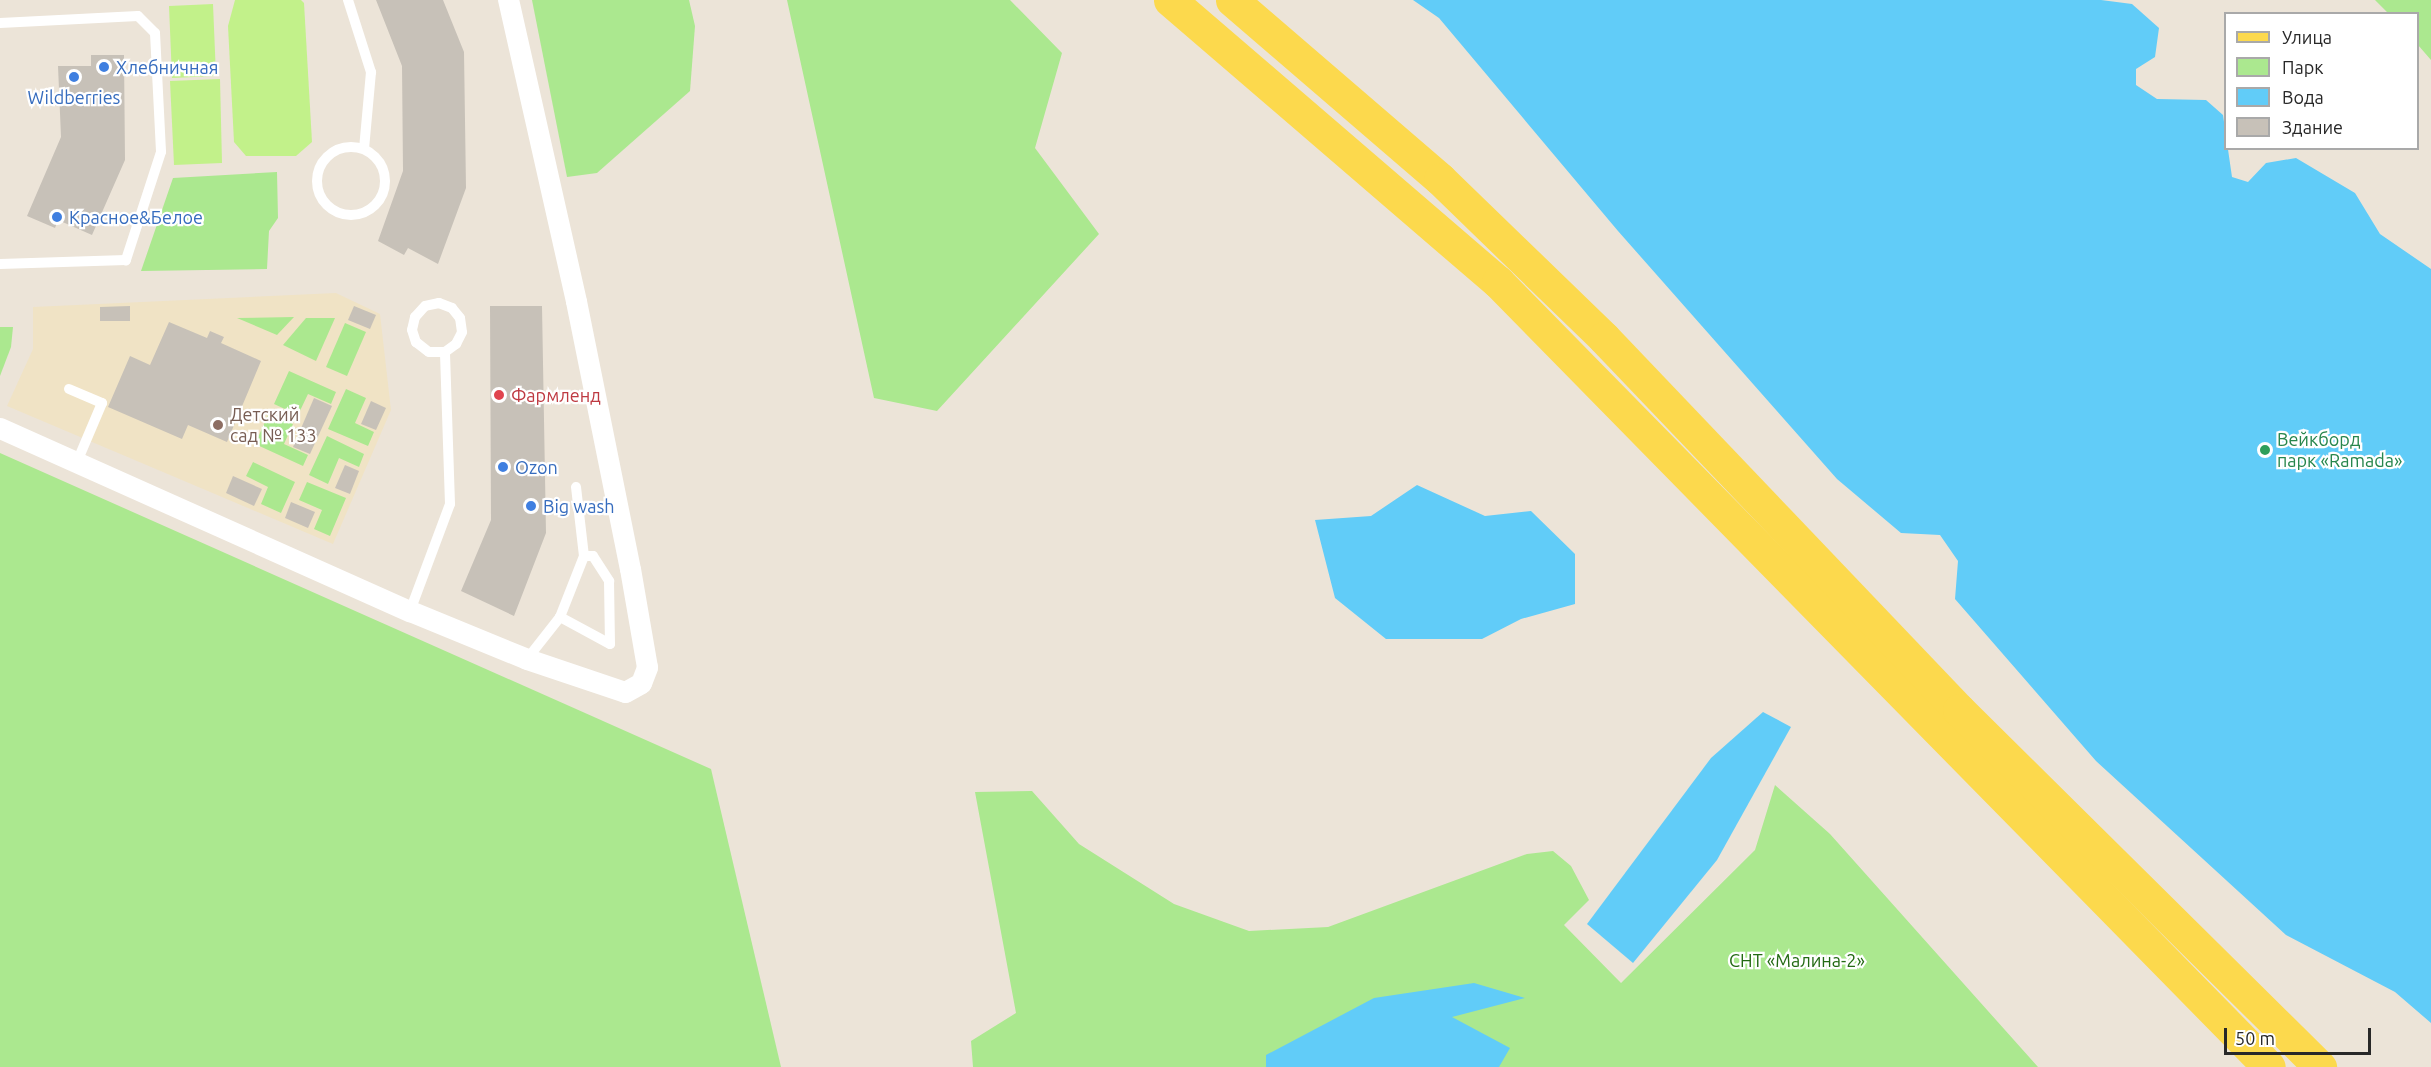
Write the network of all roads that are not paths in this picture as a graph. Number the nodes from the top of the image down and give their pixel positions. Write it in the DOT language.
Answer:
graph roads {
  1 [pos="348,0"];
  2 [pos="508,0"];
  3 [pos="1170,0"];
  4 [pos="1232,0"];
  5 [pos="0,23"];
  6 [pos="364,149"];
  7 [pos="0,264"];
  8 [pos="445,352"];
  9 [pos="69,389"];
  10 [pos="0,428"];
  11 [pos="77,462"];
  12 [pos="576,487"];
  13 [pos="584,556"];
  14 [pos="410,611"];
  15 [pos="560,617"];
  16 [pos="527,659"];
  17 [pos="2269,1067"];
  18 [pos="2320,1067"];
  1 -- 6 [label="lane"];
  2 -- 16 [label="street"];
  3 -- 17 [label="main road"];
  4 -- 18 [label="main road"];
  5 -- 7 [label="lane"];
  6 -- 6 [label="lane"];
  8 -- 8 [label="lane"];
  8 -- 14 [label="lane"];
  9 -- 11 [label="lane"];
  10 -- 11 [label="street"];
  11 -- 14 [label="street"];
  12 -- 13 [label="lane"];
  13 -- 15 [label="lane"];
  13 -- 15 [label="lane"];
  14 -- 16 [label="street"];
  15 -- 16 [label="lane"];
}
